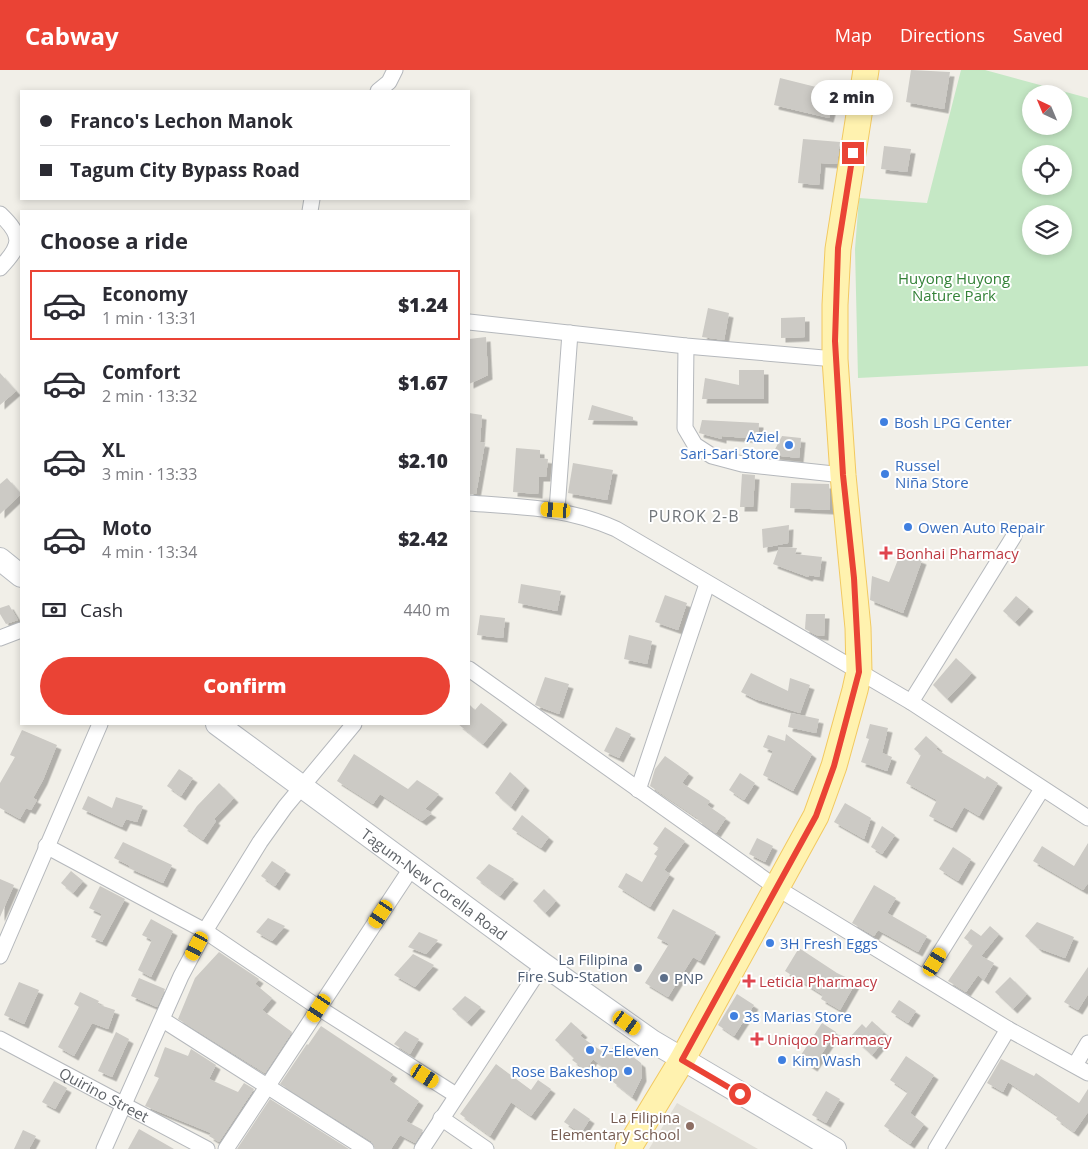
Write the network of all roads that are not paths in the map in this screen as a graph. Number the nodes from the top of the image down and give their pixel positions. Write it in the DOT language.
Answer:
graph roads {
  1 [pos="394,70"];
  2 [pos="866,70"];
  3 [pos="379,90"];
  4 [pos="0,214"];
  5 [pos="0,268"];
  6 [pos="470,322"];
  7 [pos="570,333"];
  8 [pos="686,346"];
  9 [pos="835,359"];
  10 [pos="843,475"];
  11 [pos="470,503"];
  12 [pos="556,510"];
  13 [pos="1014,536"];
  14 [pos="0,559"];
  15 [pos="20,575"];
  16 [pos="707,584"];
  17 [pos="20,630"];
  18 [pos="0,638"];
  19 [pos="470,670"];
  20 [pos="859,672"];
  21 [pos="910,702"];
  22 [pos="100,725"];
  23 [pos="218,725"];
  24 [pos="353,725"];
  25 [pos="302,786"];
  26 [pos="1042,789"];
  27 [pos="638,790"];
  28 [pos="1088,818"];
  29 [pos="46,846"];
  30 [pos="412,867"];
  31 [pos="777,888"];
  32 [pos="205,930"];
  33 [pos="0,956"];
  34 [pos="543,964"];
  35 [pos="925,977"];
  36 [pos="319,1008"];
  37 [pos="163,1020"];
  38 [pos="1008,1029"];
  39 [pos="0,1039"];
  40 [pos="1088,1043"];
  41 [pos="682,1060"];
  42 [pos="1082,1069"];
  43 [pos="268,1087"];
  44 [pos="456,1095"];
  45 [pos="124,1105"];
  46 [pos="441,1118"];
  47 [pos="104,1149"];
  48 [pos="208,1149"];
  49 [pos="226,1149"];
  50 [pos="366,1149"];
  51 [pos="422,1149"];
  52 [pos="486,1149"];
  53 [pos="628,1149"];
  54 [pos="835,1149"];
  55 [pos="936,1149"];
  1 -- 3 [label="street"];
  2 -- 9 [label="main road"];
  4 -- 5 [label="street"];
  6 -- 7 [label="street"];
  7 -- 8 [label="street"];
  7 -- 12 [label="street"];
  8 -- 9 [label="street"];
  8 -- 10 [label="street"];
  9 -- 10 [label="main road"];
  10 -- 20 [label="main road"];
  11 -- 12 [label="street"];
  12 -- 16 [label="street"];
  13 -- 21 [label="street"];
  14 -- 15 [label="main road"];
  16 -- 20 [label="street"];
  16 -- 27 [label="street"];
  17 -- 18 [label="street"];
  19 -- 27 [label="street"];
  20 -- 21 [label="street"];
  20 -- 31 [label="main road"];
  21 -- 26 [label="street"];
  22 -- 29 [label="street"];
  23 -- 25 [label="main road, Tagum-New Corella Road"];
  24 -- 25 [label="street"];
  25 -- 30 [label="main road, Tagum-New Corella Road"];
  25 -- 32 [label="street"];
  26 -- 28 [label="street"];
  26 -- 35 [label="street"];
  27 -- 31 [label="street"];
  29 -- 32 [label="street"];
  29 -- 33 [label="street"];
  30 -- 34 [label="main road, Tagum-New Corella Road"];
  30 -- 36 [label="street"];
  31 -- 35 [label="street"];
  31 -- 41 [label="main road"];
  32 -- 36 [label="street"];
  32 -- 37 [label="street"];
  34 -- 41 [label="main road, Tagum-New Corella Road"];
  34 -- 44 [label="street"];
  35 -- 38 [label="street"];
  36 -- 43 [label="street"];
  36 -- 44 [label="street"];
  37 -- 43 [label="street"];
  37 -- 45 [label="street"];
  38 -- 42 [label="street"];
  38 -- 55 [label="street"];
  39 -- 45 [label="street, Quirino Street"];
  40 -- 42 [label="street"];
  41 -- 53 [label="main road"];
  41 -- 54 [label="main road, Tagum-New Corella Road"];
  43 -- 49 [label="street"];
  43 -- 50 [label="street"];
  44 -- 46 [label="street"];
  45 -- 47 [label="street"];
  45 -- 48 [label="street, Quirino Street"];
  46 -- 51 [label="street"];
  46 -- 52 [label="street"];
}
